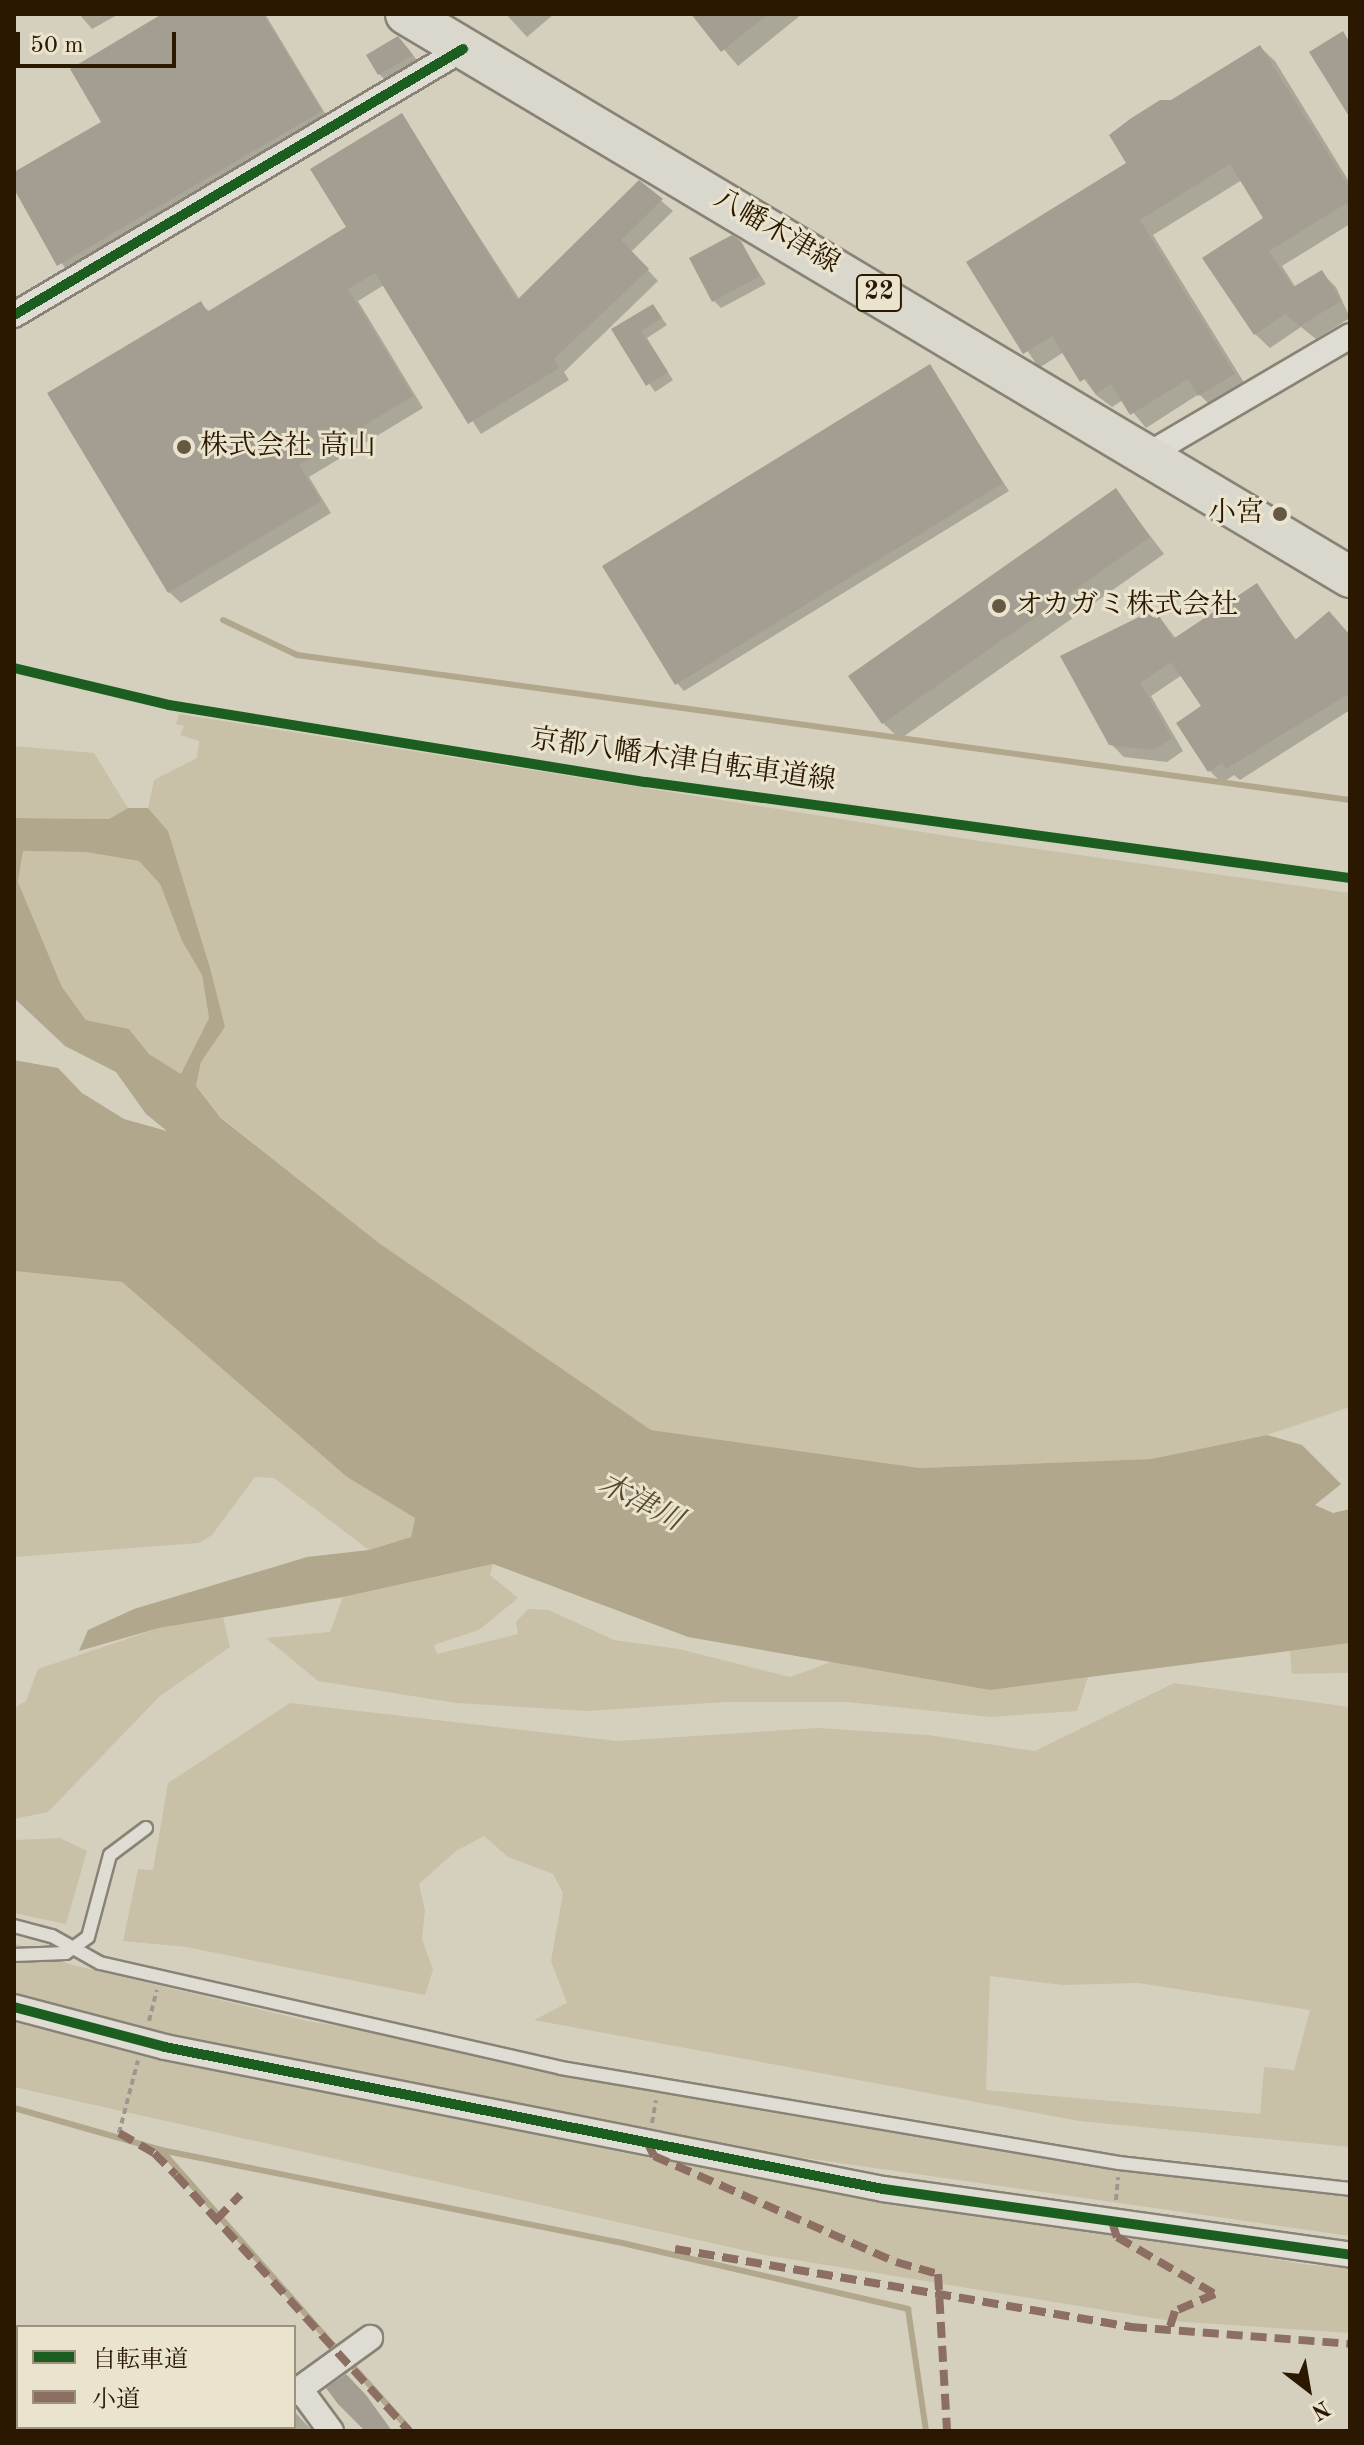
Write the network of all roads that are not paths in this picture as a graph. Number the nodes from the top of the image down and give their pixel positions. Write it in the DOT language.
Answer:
graph roads {
  1 [pos="406,14"];
  2 [pos="463,49"];
  3 [pos="14,315"];
  4 [pos="1350,336"];
  5 [pos="1149,454"];
  6 [pos="1350,577"];
  7 [pos="146,1828"];
  8 [pos="14,1926"];
  9 [pos="73,1948"];
  10 [pos="14,1955"];
  11 [pos="14,2007"];
  12 [pos="1350,2189"];
  13 [pos="1350,2255"];
  14 [pos="370,2338"];
  15 [pos="297,2391"];
  16 [pos="331,2431"];
  1 -- 2 [label="main road, 八幡木津線 / 22"];
  2 -- 3 [label="street"];
  2 -- 5 [label="main road, 八幡木津線 / 22"];
  4 -- 5 [label="street"];
  5 -- 6 [label="main road, 八幡木津線 / 22"];
  7 -- 9 [label="lane"];
  8 -- 9 [label="lane"];
  9 -- 10 [label="lane"];
  9 -- 12 [label="lane"];
  11 -- 13 [label="street"];
  14 -- 15 [label="street"];
  15 -- 16 [label="street"];
}
